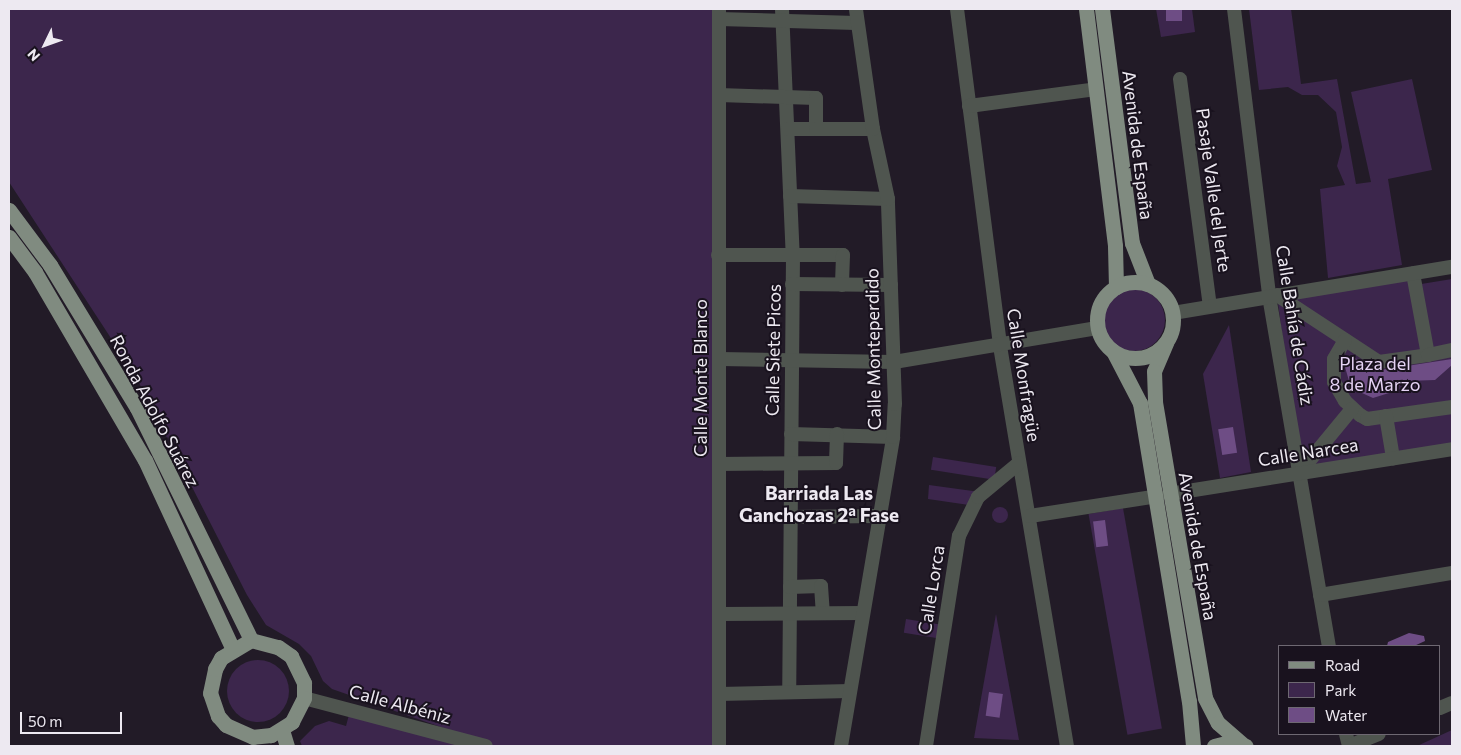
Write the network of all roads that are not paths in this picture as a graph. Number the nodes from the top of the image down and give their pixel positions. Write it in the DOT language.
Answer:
graph roads {
  1 [pos="957,9"];
  2 [pos="1086,9"];
  3 [pos="1102,9"];
  4 [pos="1234,9"];
  5 [pos="719,14"];
  6 [pos="782,15"];
  7 [pos="856,16"];
  8 [pos="1180,79"];
  9 [pos="1096,89"];
  10 [pos="719,96"];
  11 [pos="787,98"];
  12 [pos="969,106"];
  13 [pos="788,128"];
  14 [pos="816,129"];
  15 [pos="873,129"];
  16 [pos="790,196"];
  17 [pos="888,199"];
  18 [pos="9,210"];
  19 [pos="9,237"];
  20 [pos="718,255"];
  21 [pos="792,256"];
  22 [pos="1452,267"];
  23 [pos="1413,273"];
  24 [pos="792,284"];
  25 [pos="1148,284"];
  26 [pos="842,285"];
  27 [pos="891,285"];
  28 [pos="1116,287"];
  29 [pos="1273,296"];
  30 [pos="1210,306"];
  31 [pos="1173,313"];
  32 [pos="1097,328"];
  33 [pos="1345,340"];
  34 [pos="1166,343"];
  35 [pos="1000,346"];
  36 [pos="1452,350"];
  37 [pos="1113,351"];
  38 [pos="1428,354"];
  39 [pos="792,358"];
  40 [pos="720,359"];
  41 [pos="894,362"];
  42 [pos="1452,407"];
  43 [pos="1352,409"];
  44 [pos="1386,416"];
  45 [pos="791,434"];
  46 [pos="837,434"];
  47 [pos="893,437"];
  48 [pos="1452,449"];
  49 [pos="1393,458"];
  50 [pos="790,463"];
  51 [pos="1020,463"];
  52 [pos="719,464"];
  53 [pos="1300,472"];
  54 [pos="1163,495"];
  55 [pos="878,516"];
  56 [pos="1030,516"];
  57 [pos="790,517"];
  58 [pos="1452,573"];
  59 [pos="790,587"];
  60 [pos="1320,595"];
  61 [pos="822,613"];
  62 [pos="863,613"];
  63 [pos="719,614"];
  64 [pos="788,615"];
  65 [pos="251,640"];
  66 [pos="1330,645"];
  67 [pos="233,650"];
  68 [pos="850,691"];
  69 [pos="789,692"];
  70 [pos="719,694"];
  71 [pos="304,698"];
  72 [pos="282,730"];
  73 [pos="1378,735"];
  74 [pos="257,742"];
  75 [pos="1366,743"];
  76 [pos="1244,745"];
  77 [pos="287,746"];
  78 [pos="486,746"];
  79 [pos="719,746"];
  80 [pos="841,746"];
  81 [pos="926,746"];
  82 [pos="1067,746"];
  83 [pos="1193,746"];
  84 [pos="1214,746"];
  85 [pos="1350,746"];
  1 -- 12 [label="street, Calle Monfragüe"];
  2 -- 9 [label="main road, Avenida de España"];
  3 -- 25 [label="main road, Avenida de España"];
  4 -- 29 [label="street, Calle Bahía de Cádiz"];
  5 -- 6 [label="street"];
  5 -- 10 [label="street, Calle Monte Blanco"];
  6 -- 7 [label="street"];
  6 -- 11 [label="street, Calle Siete Picos"];
  7 -- 15 [label="street, Calle Monteperdido"];
  8 -- 30 [label="street, Pasaje Valle del Jerte"];
  9 -- 12 [label="street"];
  9 -- 28 [label="main road, Avenida de España"];
  10 -- 11 [label="street"];
  10 -- 20 [label="street, Calle Monte Blanco"];
  11 -- 13 [label="street, Calle Siete Picos"];
  11 -- 14 [label="street"];
  12 -- 35 [label="street, Calle Monfragüe"];
  13 -- 14 [label="street"];
  13 -- 16 [label="street, Calle Siete Picos"];
  14 -- 15 [label="street"];
  15 -- 17 [label="street, Calle Monteperdido"];
  16 -- 17 [label="street"];
  16 -- 21 [label="street, Calle Siete Picos"];
  17 -- 27 [label="street, Calle Monteperdido"];
  18 -- 65 [label="main road, Ronda Adolfo Suárez"];
  19 -- 67 [label="main road, Ronda Adolfo Suárez"];
  20 -- 21 [label="street"];
  20 -- 40 [label="street, Calle Monte Blanco"];
  21 -- 24 [label="street, Calle Siete Picos"];
  21 -- 26 [label="street"];
  22 -- 23 [label="street"];
  23 -- 29 [label="street"];
  23 -- 38 [label="street"];
  24 -- 26 [label="street"];
  24 -- 39 [label="street, Calle Siete Picos"];
  25 -- 28 [label="main road"];
  25 -- 31 [label="main road"];
  26 -- 27 [label="street"];
  27 -- 41 [label="street, Calle Monteperdido"];
  28 -- 32 [label="main road"];
  29 -- 30 [label="street"];
  29 -- 33 [label="street"];
  29 -- 53 [label="street, Calle Bahía de Cádiz"];
  30 -- 31 [label="street"];
  31 -- 34 [label="main road"];
  32 -- 35 [label="street"];
  32 -- 37 [label="main road"];
  33 -- 38 [label="street"];
  33 -- 43 [label="street"];
  34 -- 37 [label="main road"];
  34 -- 54 [label="main road, Avenida de España"];
  35 -- 41 [label="street"];
  35 -- 51 [label="street, Calle Monfragüe"];
  36 -- 38 [label="street"];
  37 -- 54 [label="main road, Avenida de España"];
  39 -- 40 [label="street"];
  39 -- 41 [label="street"];
  39 -- 45 [label="street, Calle Siete Picos"];
  40 -- 52 [label="street, Calle Monte Blanco"];
  41 -- 47 [label="street, Calle Monteperdido"];
  42 -- 44 [label="street"];
  43 -- 44 [label="street"];
  43 -- 53 [label="street"];
  44 -- 49 [label="street"];
  45 -- 46 [label="street"];
  45 -- 50 [label="street, Calle Siete Picos"];
  46 -- 47 [label="street"];
  46 -- 50 [label="street"];
  47 -- 55 [label="street, Calle Monteperdido"];
  48 -- 49 [label="street, Calle Narcea"];
  49 -- 53 [label="street, Calle Narcea"];
  50 -- 52 [label="street"];
  50 -- 57 [label="street, Calle Siete Picos"];
  51 -- 56 [label="street, Calle Monfragüe"];
  51 -- 81 [label="street, Calle Lorca"];
  52 -- 63 [label="street, Calle Monte Blanco"];
  53 -- 54 [label="street, Calle Narcea"];
  53 -- 60 [label="street, Calle Bahía de Cádiz"];
  54 -- 56 [label="street, Calle Narcea"];
  54 -- 76 [label="main road, Avenida de España"];
  54 -- 83 [label="main road, Avenida de España"];
  55 -- 57 [label="street"];
  55 -- 62 [label="street, Calle Monteperdido"];
  56 -- 82 [label="street, Calle Monfragüe"];
  57 -- 59 [label="street, Calle Siete Picos"];
  58 -- 60 [label="street"];
  59 -- 61 [label="street"];
  59 -- 64 [label="street, Calle Siete Picos"];
  60 -- 66 [label="street, Calle Bahía de Cádiz"];
  61 -- 62 [label="street"];
  61 -- 64 [label="street"];
  62 -- 68 [label="street, Calle Monteperdido"];
  63 -- 64 [label="street"];
  63 -- 70 [label="street, Calle Monte Blanco"];
  64 -- 69 [label="street, Calle Siete Picos"];
  65 -- 67 [label="main road"];
  65 -- 71 [label="main road"];
  67 -- 74 [label="main road"];
  68 -- 69 [label="street"];
  68 -- 80 [label="street, Calle Monteperdido"];
  69 -- 70 [label="street"];
  70 -- 79 [label="street, Calle Monte Blanco"];
  71 -- 72 [label="main road"];
  71 -- 78 [label="street, Calle Albéniz"];
  72 -- 74 [label="main road"];
  72 -- 77 [label="main road"];
  73 -- 75 [label="street"];
  75 -- 85 [label="street"];
  76 -- 84 [label="main road"];
}
